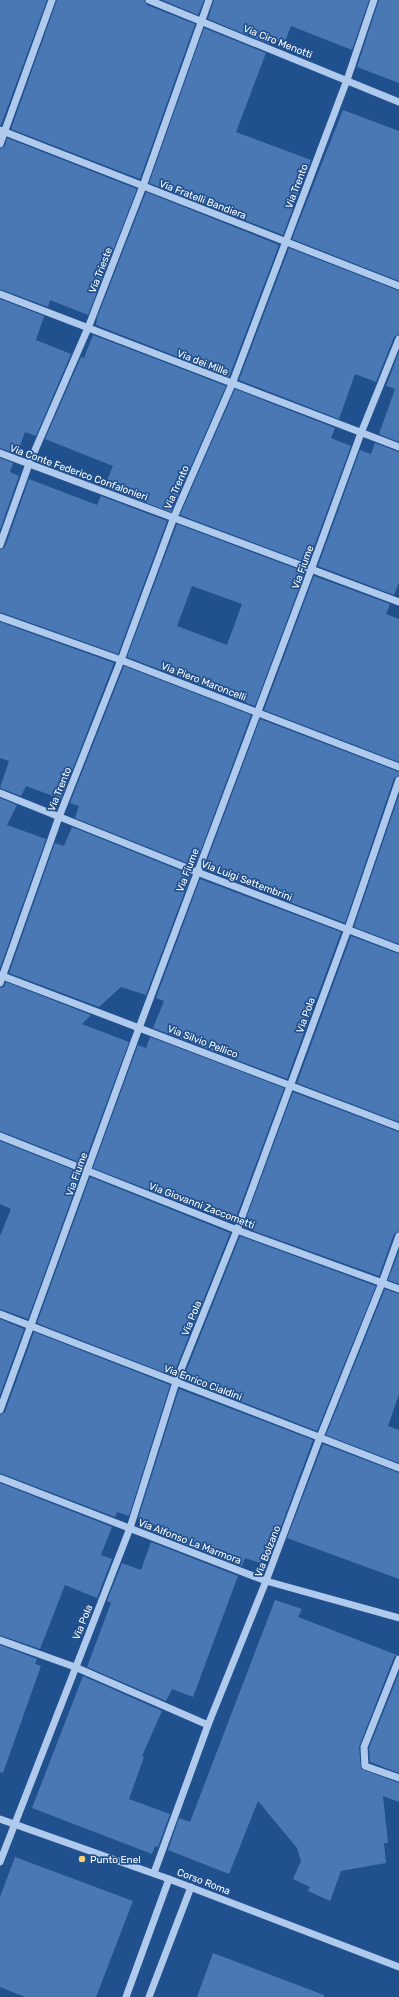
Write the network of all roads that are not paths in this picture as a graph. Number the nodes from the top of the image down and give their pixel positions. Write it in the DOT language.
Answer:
graph roads {
  1 [pos="52,0"];
  2 [pos="149,0"];
  3 [pos="209,0"];
  4 [pos="374,0"];
  5 [pos="201,21"];
  6 [pos="347,80"];
  7 [pos="399,102"];
  8 [pos="2,131"];
  9 [pos="0,144"];
  10 [pos="143,186"];
  11 [pos="285,242"];
  12 [pos="399,286"];
  13 [pos="0,294"];
  14 [pos="88,328"];
  15 [pos="399,339"];
  16 [pos="232,384"];
  17 [pos="361,432"];
  18 [pos="399,447"];
  19 [pos="0,453"];
  20 [pos="29,464"];
  21 [pos="174,517"];
  22 [pos="0,545"];
  23 [pos="311,570"];
  24 [pos="399,602"];
  25 [pos="0,617"];
  26 [pos="121,660"];
  27 [pos="257,712"];
  28 [pos="399,767"];
  29 [pos="399,780"];
  30 [pos="0,793"];
  31 [pos="59,817"];
  32 [pos="197,872"];
  33 [pos="348,929"];
  34 [pos="399,949"];
  35 [pos="1,978"];
  36 [pos="139,1028"];
  37 [pos="290,1085"];
  38 [pos="399,1127"];
  39 [pos="0,1136"];
  40 [pos="88,1171"];
  41 [pos="237,1230"];
  42 [pos="399,1236"];
  43 [pos="382,1283"];
  44 [pos="399,1289"];
  45 [pos="0,1314"];
  46 [pos="30,1327"];
  47 [pos="176,1382"];
  48 [pos="0,1410"];
  49 [pos="320,1437"];
  50 [pos="399,1468"];
  51 [pos="0,1478"];
  52 [pos="130,1528"];
  53 [pos="266,1581"];
  54 [pos="399,1618"];
  55 [pos="0,1640"];
  56 [pos="399,1659"];
  57 [pos="75,1667"];
  58 [pos="208,1725"];
  59 [pos="399,1778"];
  60 [pos="0,1819"];
  61 [pos="15,1824"];
  62 [pos="0,1862"];
  63 [pos="154,1873"];
  64 [pos="169,1879"];
  65 [pos="191,1887"];
  66 [pos="399,1967"];
  67 [pos="126,1997"];
  68 [pos="149,1997"];
  1 -- 8 [label="street"];
  2 -- 5 [label="street, Via Ciro Menotti"];
  3 -- 5 [label="street, Via Trieste"];
  4 -- 6 [label="street, Via Trento"];
  5 -- 6 [label="street, Via Ciro Menotti"];
  5 -- 10 [label="street, Via Trieste"];
  6 -- 7 [label="street, Via Ciro Menotti"];
  6 -- 11 [label="street, Via Trento"];
  8 -- 9 [label="street"];
  8 -- 10 [label="street, Via Fratelli Bandiera"];
  10 -- 11 [label="street, Via Fratelli Bandiera"];
  10 -- 14 [label="street, Via Trieste"];
  11 -- 12 [label="street, Via Fratelli Bandiera"];
  11 -- 16 [label="street, Via Trento"];
  13 -- 14 [label="street, Via dei Mille"];
  14 -- 16 [label="street, Via dei Mille"];
  14 -- 20 [label="street, Via Trieste"];
  15 -- 17 [label="street, Via Fiume"];
  16 -- 17 [label="street, Via dei Mille"];
  16 -- 21 [label="street, Via Trento"];
  17 -- 18 [label="street, Via dei Mille"];
  17 -- 23 [label="street, Via Fiume"];
  19 -- 20 [label="street, Via Conte Federico Confalonieri"];
  20 -- 21 [label="street, Via Conte Federico Confalonieri"];
  20 -- 22 [label="street, Via Trieste"];
  21 -- 23 [label="street, Via Conte Federico Confalonieri"];
  21 -- 26 [label="street, Via Trento"];
  23 -- 24 [label="street, Via Conte Federico Confalonieri"];
  23 -- 27 [label="street, Via Fiume"];
  25 -- 26 [label="street, Via Piero Maroncelli"];
  26 -- 27 [label="street, Via Piero Maroncelli"];
  26 -- 31 [label="street, Via Trento"];
  27 -- 28 [label="street, Via Piero Maroncelli"];
  27 -- 32 [label="street, Via Fiume"];
  29 -- 33 [label="street, Via Pola"];
  30 -- 31 [label="street, Via Luigi Settembrini"];
  31 -- 32 [label="street, Via Luigi Settembrini"];
  31 -- 35 [label="street, Via Trento"];
  32 -- 33 [label="street, Via Luigi Settembrini"];
  32 -- 36 [label="street, Via Fiume"];
  33 -- 34 [label="street, Via Luigi Settembrini"];
  33 -- 37 [label="street, Via Pola"];
  35 -- 36 [label="street, Via Silvio Pellico"];
  36 -- 37 [label="street, Via Silvio Pellico"];
  36 -- 40 [label="street, Via Fiume"];
  37 -- 38 [label="street, Via Silvio Pellico"];
  37 -- 41 [label="street, Via Pola"];
  39 -- 40 [label="street, Via Giovanni Zaccometti"];
  40 -- 41 [label="street, Via Giovanni Zaccometti"];
  40 -- 46 [label="street, Via Fiume"];
  41 -- 43 [label="street, Via Giovanni Zaccometti"];
  41 -- 47 [label="street, Via Pola"];
  42 -- 43 [label="street, Via Bolzano"];
  43 -- 44 [label="street, Via Giovanni Zaccometti"];
  43 -- 49 [label="street, Via Bolzano"];
  45 -- 46 [label="street, Via Enrico Cialdini"];
  46 -- 47 [label="street, Via Enrico Cialdini"];
  46 -- 48 [label="street, Via Fiume"];
  47 -- 49 [label="street, Via Enrico Cialdini"];
  47 -- 52 [label="street, Via Pola"];
  49 -- 50 [label="street, Via Enrico Cialdini"];
  49 -- 53 [label="street, Via Bolzano"];
  51 -- 52 [label="street, Via Alfonso La Marmora"];
  52 -- 53 [label="street, Via Alfonso La Marmora"];
  52 -- 57 [label="street, Via Pola"];
  53 -- 54 [label="street, Via Alfonso La Marmora"];
  53 -- 58 [label="street, Via Bolzano"];
  55 -- 57 [label="street"];
  56 -- 59 [label="street"];
  57 -- 58 [label="street"];
  57 -- 61 [label="street, Via Pola"];
  58 -- 63 [label="street, Via Bolzano"];
  60 -- 61 [label="street, Corso Roma"];
  61 -- 62 [label="street, Via Pola"];
  61 -- 63 [label="street, Corso Roma"];
  63 -- 64 [label="street, Corso Roma"];
  64 -- 65 [label="street, Corso Roma"];
  64 -- 67 [label="street"];
  65 -- 66 [label="street, Corso Roma"];
  65 -- 68 [label="street"];
}
